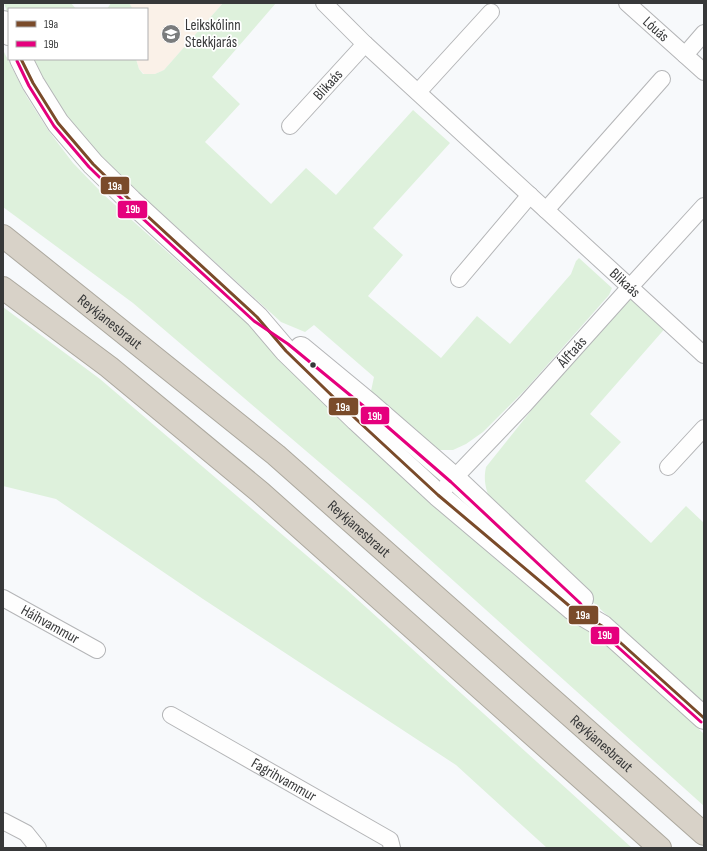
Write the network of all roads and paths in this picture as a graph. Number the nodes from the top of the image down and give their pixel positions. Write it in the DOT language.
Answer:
graph roads {
  1 [pos="324,3"];
  2 [pos="627,3"];
  3 [pos="491,12"];
  4 [pos="3,22"];
  5 [pos="8,32"];
  6 [pos="704,33"];
  7 [pos="365,44"];
  8 [pos="685,55"];
  9 [pos="22,60"];
  10 [pos="704,72"];
  11 [pos="662,79"];
  12 [pos="418,92"];
  13 [pos="290,126"];
  14 [pos="530,195"];
  15 [pos="704,206"];
  16 [pos="546,210"];
  17 [pos="3,236"];
  18 [pos="459,279"];
  19 [pos="630,287"];
  20 [pos="3,288"];
  21 [pos="258,317"];
  22 [pos="704,355"];
  23 [pos="704,428"];
  24 [pos="668,467"];
  25 [pos="454,478"];
  26 [pos="438,495"];
  27 [pos="3,598"];
  28 [pos="602,626"];
  29 [pos="97,650"];
  30 [pos="171,714"];
  31 [pos="704,718"];
  32 [pos="3,821"];
  33 [pos="704,834"];
  34 [pos="38,848"];
  35 [pos="392,848"];
  36 [pos="660,848"];
  1 -- 7 [label="street, Blikaás"];
  2 -- 8 [label="street, Lóuás"];
  3 -- 12 [label="street"];
  4 -- 5 [label="street"];
  6 -- 8 [label="street"];
  7 -- 12 [label="street, Blikaás"];
  7 -- 13 [label="street, Blikaás"];
  8 -- 10 [label="street, Lóuás"];
  9 -- 21 [label="street"];
  11 -- 16 [label="street"];
  12 -- 14 [label="street, Blikaás"];
  14 -- 16 [label="street, Blikaás"];
  14 -- 18 [label="street"];
  15 -- 19 [label="street, Álftaás"];
  16 -- 19 [label="street, Blikaás"];
  17 -- 33 [label="highway, Reykjanesbraut"];
  19 -- 22 [label="street, Blikaás"];
  19 -- 25 [label="street, Álftaás"];
  20 -- 36 [label="highway"];
  21 -- 25 [label="street"];
  21 -- 26 [label="street"];
  23 -- 24 [label="street"];
  25 -- 26 [label="street, Álftaás"];
  25 -- 28 [label="street"];
  26 -- 28 [label="street"];
  27 -- 29 [label="street, Háihvammur"];
  28 -- 31 [label="street"];
  30 -- 35 [label="street, Fagrihvammur"];
  32 -- 34 [label="street"];
}
